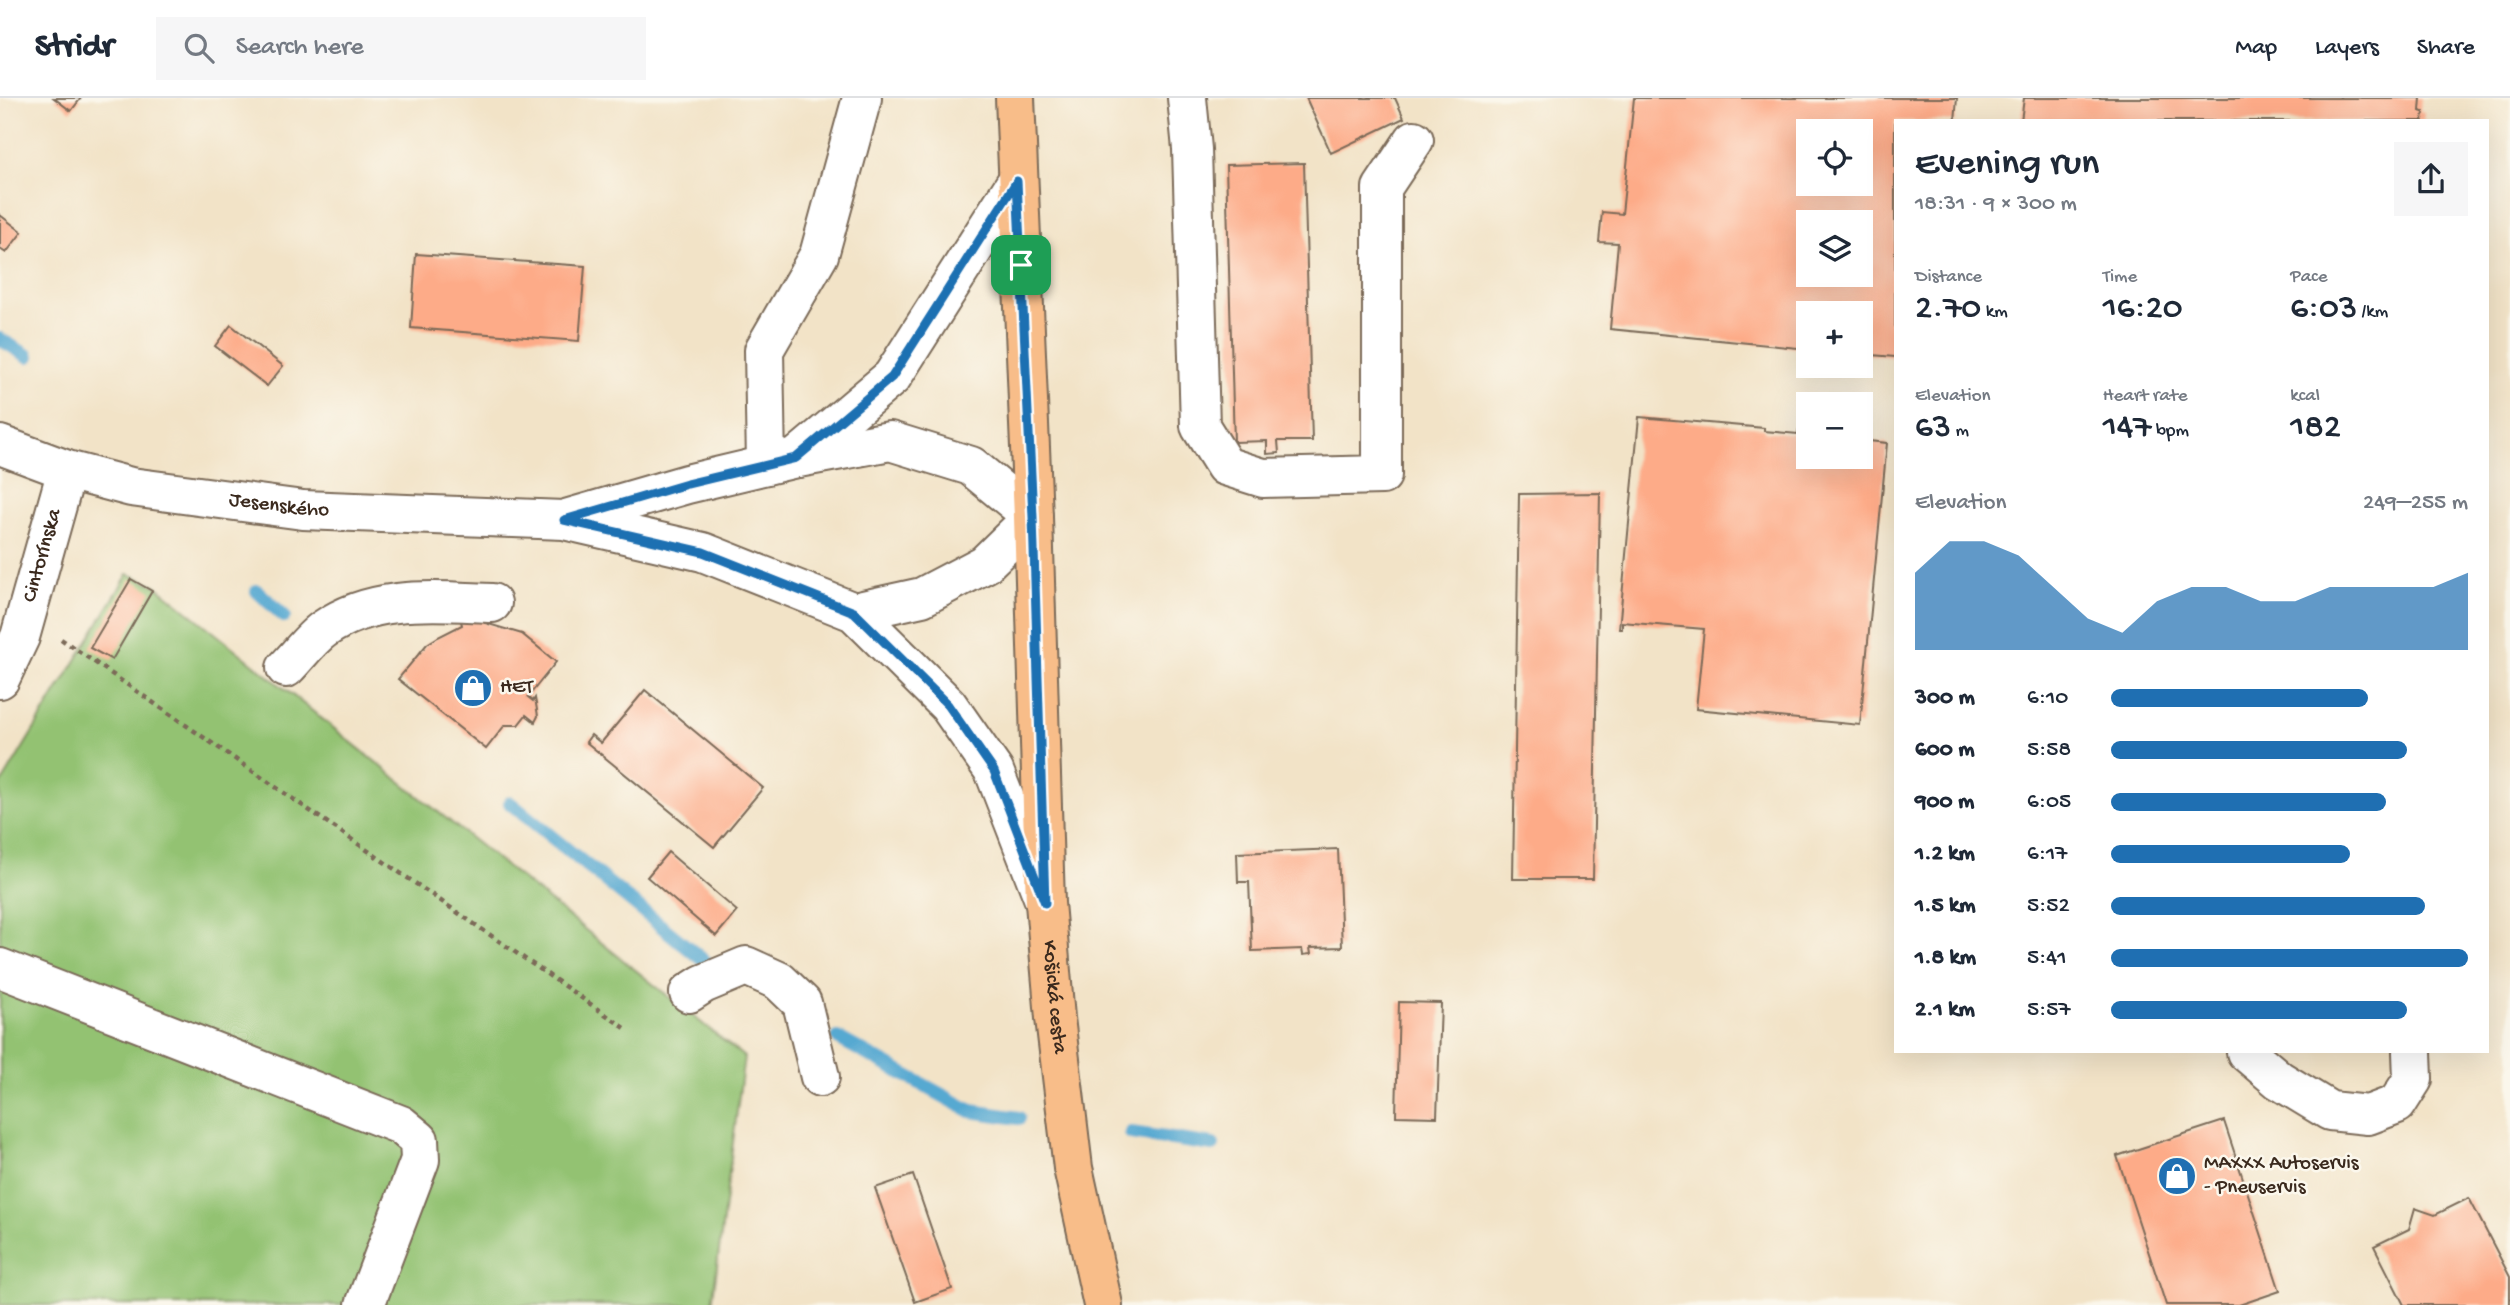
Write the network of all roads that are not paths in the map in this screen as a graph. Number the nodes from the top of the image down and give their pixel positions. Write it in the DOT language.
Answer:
graph roads {
  1 [pos="863,98"];
  2 [pos="1014,98"];
  3 [pos="1187,98"];
  4 [pos="1414,140"];
  5 [pos="1017,181"];
  6 [pos="0,444"];
  7 [pos="781,462"];
  8 [pos="67,470"];
  9 [pos="1033,517"];
  10 [pos="564,520"];
  11 [pos="492,603"];
  12 [pos="854,612"];
  13 [pos="286,668"];
  14 [pos="0,679"];
  15 [pos="1045,903"];
  16 [pos="0,968"];
  17 [pos="689,993"];
  18 [pos="2247,1053"];
  19 [pos="2413,1053"];
  20 [pos="820,1077"];
  21 [pos="365,1305"];
  22 [pos="1103,1305"];
  1 -- 7 [label="street"];
  2 -- 5 [label="main road, Košická cesta"];
  3 -- 4 [label="street"];
  5 -- 7 [label="street"];
  5 -- 9 [label="main road, Košická cesta"];
  6 -- 8 [label="street, Jesenského"];
  7 -- 9 [label="street"];
  7 -- 10 [label="street"];
  8 -- 10 [label="street, Jesenského"];
  8 -- 14 [label="street, Cintorínska"];
  9 -- 12 [label="street"];
  9 -- 15 [label="main road, Košická cesta"];
  10 -- 12 [label="street"];
  11 -- 13 [label="street"];
  12 -- 15 [label="street"];
  15 -- 22 [label="main road, Košická cesta"];
  16 -- 21 [label="street"];
  17 -- 20 [label="street"];
  18 -- 19 [label="street"];
}
